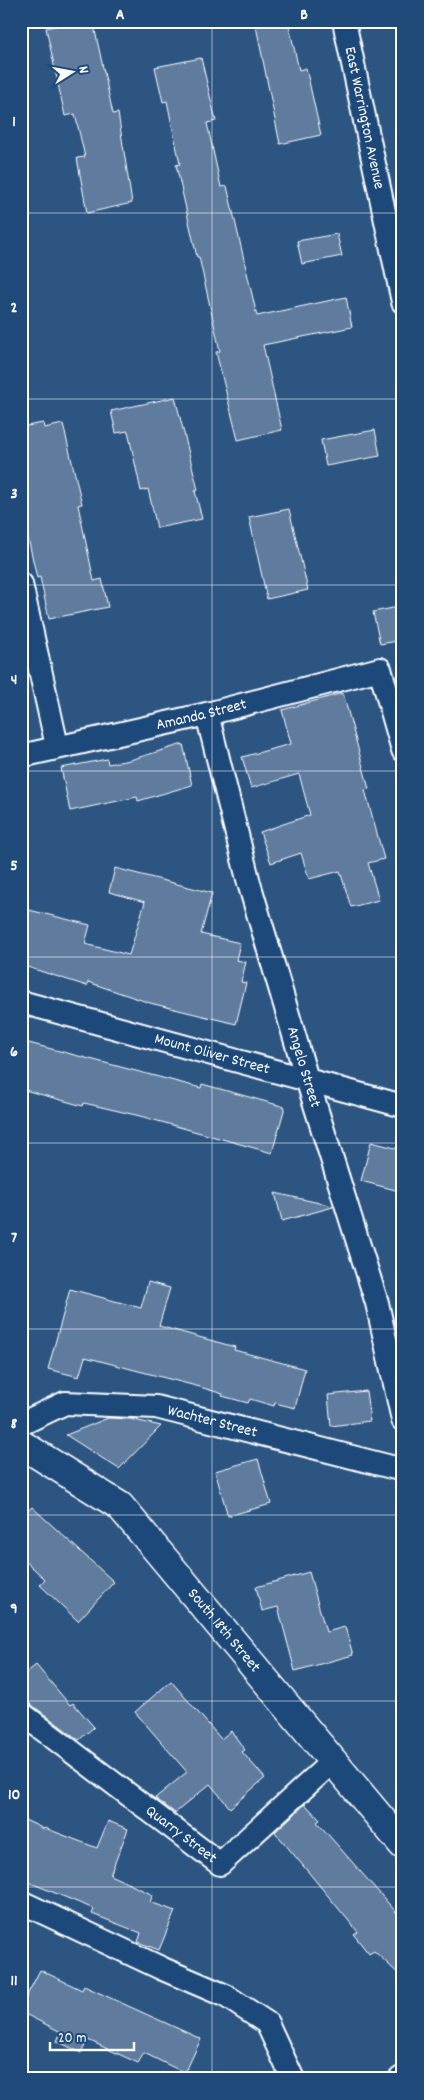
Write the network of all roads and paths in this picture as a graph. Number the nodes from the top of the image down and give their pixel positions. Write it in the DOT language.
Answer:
graph roads {
  1 [pos="344,21"];
  2 [pos="403,302"];
  3 [pos="21,584"];
  4 [pos="207,714"];
  5 [pos="57,746"];
  6 [pos="403,750"];
  7 [pos="21,756"];
  8 [pos="21,1002"];
  9 [pos="307,1079"];
  10 [pos="403,1106"];
  11 [pos="403,1420"];
  12 [pos="21,1424"];
  13 [pos="21,1444"];
  14 [pos="403,1470"];
  15 [pos="21,1713"];
  16 [pos="333,1761"];
  17 [pos="403,1845"];
  18 [pos="21,1902"];
  19 [pos="293,2079"];
  1 -- 2 [label="street, East Warrington Avenue"];
  3 -- 5 [label="street"];
  4 -- 5 [label="street, Amanda Street"];
  4 -- 6 [label="street, Amanda Street"];
  4 -- 9 [label="street, Angelo Street"];
  5 -- 7 [label="street, Amanda Street"];
  8 -- 9 [label="street, Mount Oliver Street"];
  9 -- 10 [label="street, Mount Oliver Street"];
  9 -- 11 [label="street, Angelo Street"];
  12 -- 14 [label="street, Wachter Street"];
  13 -- 16 [label="main road, South 18th Street"];
  15 -- 16 [label="street, Quarry Street"];
  16 -- 17 [label="main road, South 18th Street"];
  18 -- 19 [label="street"];
}
